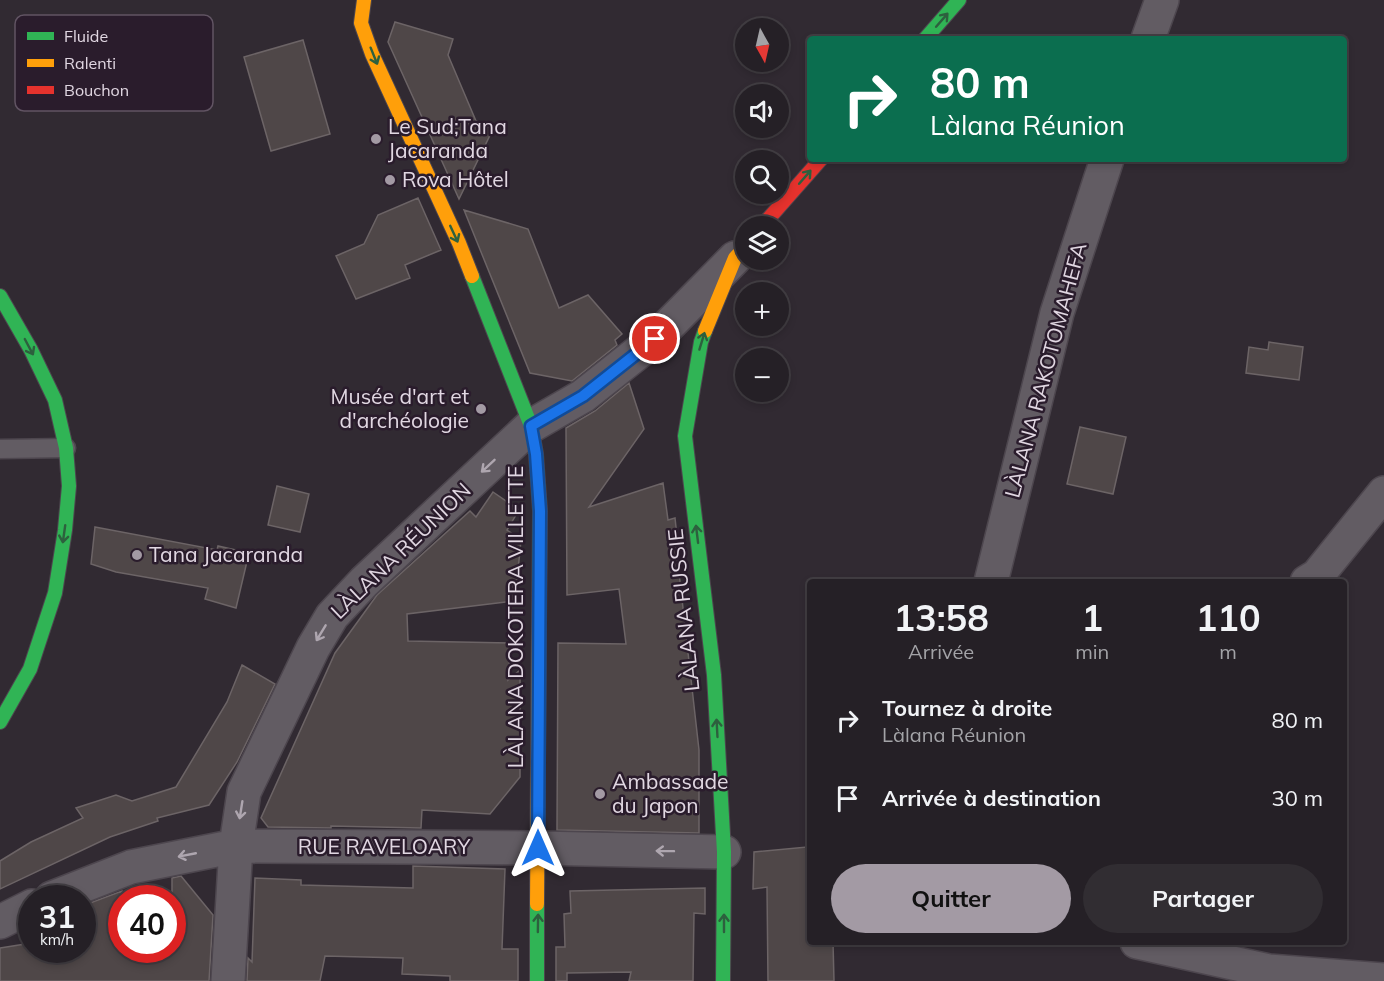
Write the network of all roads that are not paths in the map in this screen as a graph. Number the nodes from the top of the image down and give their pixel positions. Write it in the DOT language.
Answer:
graph roads {
  1 [pos="364,0"];
  2 [pos="959,0"];
  3 [pos="1162,0"];
  4 [pos="928,36"];
  5 [pos="1149,36"];
  6 [pos="818,162"];
  7 [pos="1106,162"];
  8 [pos="771,216"];
  9 [pos="735,257"];
  10 [pos="735,264"];
  11 [pos="0,296"];
  12 [pos="531,426"];
  13 [pos="66,448"];
  14 [pos="0,449"];
  15 [pos="1384,493"];
  16 [pos="992,579"];
  17 [pos="1312,579"];
  18 [pos="0,722"];
  19 [pos="236,846"];
  20 [pos="538,848"];
  21 [pos="724,852"];
  22 [pos="85,885"];
  23 [pos="18,913"];
  24 [pos="0,922"];
  25 [pos="1151,945"];
  26 [pos="1384,980"];
  27 [pos="228,981"];
  28 [pos="537,981"];
  29 [pos="723,981"];
  1 -- 12 [label="street, LÀLANA DOKOTERA VILLETTE, one-way"];
  4 -- 2 [label="street, one-way"];
  3 -- 5 [label="street"];
  8 -- 6 [label="street, one-way"];
  7 -- 16 [label="street, LÀLANA RAKOTOMAHEFA"];
  9 -- 12 [label="street, LÀLANA RÉUNION"];
  21 -- 10 [label="street, LÀLANA RUSSIE, one-way"];
  11 -- 13 [label="street, one-way"];
  12 -- 19 [label="street, LÀLANA RÉUNION, one-way"];
  12 -- 20 [label="street, LÀLANA DOKOTERA VILLETTE"];
  13 -- 14 [label="lane"];
  13 -- 18 [label="street, one-way"];
  15 -- 17 [label="street"];
  19 -- 20 [label="street, RUE RAVELOARY"];
  19 -- 22 [label="street, RUE RAVELOARY, one-way"];
  19 -- 27 [label="street, LÀLANA RÉUNION"];
  21 -- 20 [label="street, RUE RAVELOARY, one-way"];
  28 -- 20 [label="street, LÀLANA DOKOTERA VILLETTE, one-way"];
  29 -- 21 [label="street, LÀLANA RUSSIE, one-way"];
  23 -- 24 [label="street"];
  25 -- 26 [label="street"];
}
